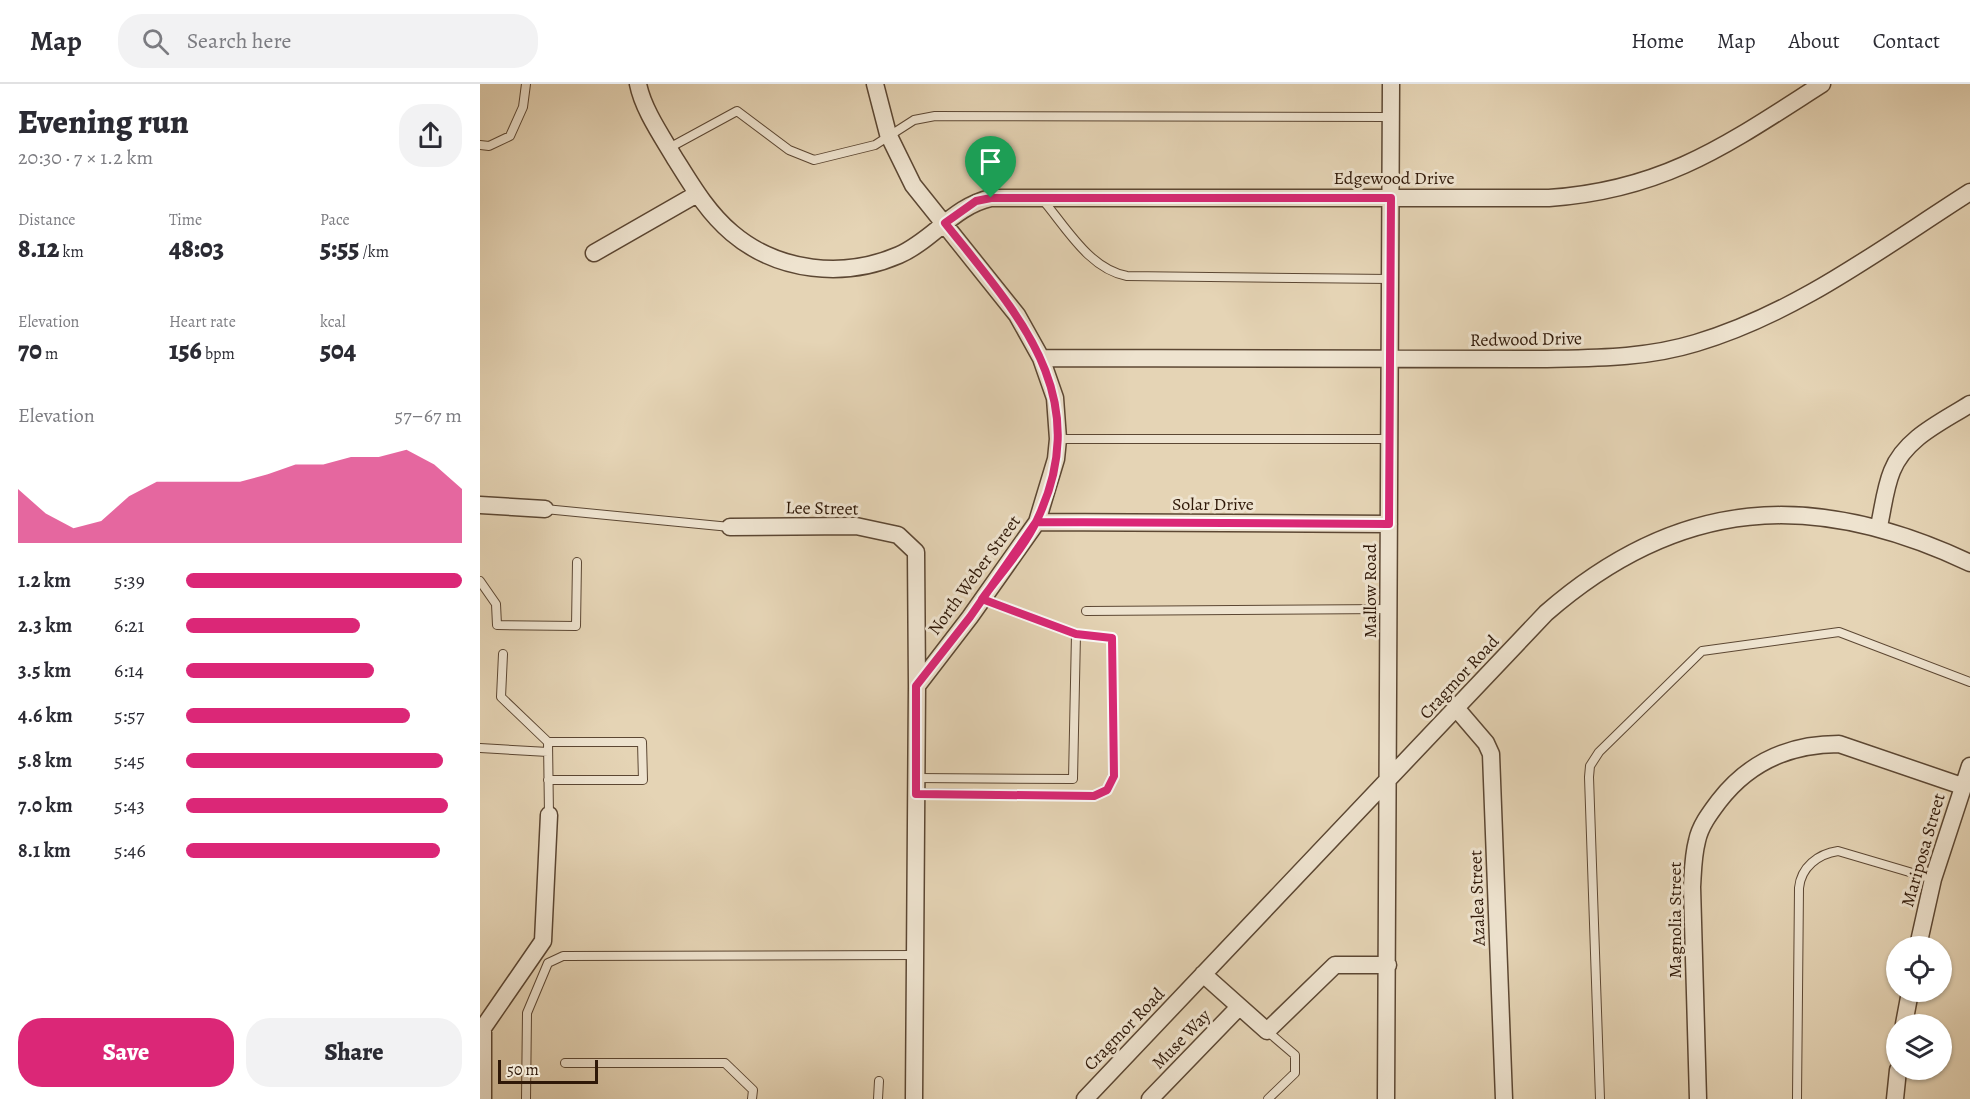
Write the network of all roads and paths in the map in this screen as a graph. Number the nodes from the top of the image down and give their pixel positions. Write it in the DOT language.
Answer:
graph roads {
  1 [pos="526,84"];
  2 [pos="638,84"];
  3 [pos="875,84"];
  4 [pos="1391,84"];
  5 [pos="1822,84"];
  6 [pos="1391,117"];
  7 [pos="888,134"];
  8 [pos="480,145"];
  9 [pos="669,148"];
  10 [pos="1970,192"];
  11 [pos="697,194"];
  12 [pos="1040,196"];
  13 [pos="1391,198"];
  14 [pos="945,223"];
  15 [pos="594,253"];
  16 [pos="1390,279"];
  17 [pos="1041,358"];
  18 [pos="1391,359"];
  19 [pos="1970,404"];
  20 [pos="1390,439"];
  21 [pos="1058,440"];
  22 [pos="480,506"];
  23 [pos="545,509"];
  24 [pos="1036,522"];
  25 [pos="1389,524"];
  26 [pos="1879,526"];
  27 [pos="730,527"];
  28 [pos="577,562"];
  29 [pos="1970,563"];
  30 [pos="480,580"];
  31 [pos="982,599"];
  32 [pos="1389,609"];
  33 [pos="1086,611"];
  34 [pos="1076,634"];
  35 [pos="503,654"];
  36 [pos="1970,682"];
  37 [pos="916,686"];
  38 [pos="1456,708"];
  39 [pos="548,742"];
  40 [pos="480,748"];
  41 [pos="548,752"];
  42 [pos="1970,766"];
  43 [pos="548,780"];
  44 [pos="1389,781"];
  45 [pos="916,786"];
  46 [pos="1962,786"];
  47 [pos="549,815"];
  48 [pos="1933,879"];
  49 [pos="1920,936"];
  50 [pos="916,955"];
  51 [pos="1388,965"];
  52 [pos="1203,974"];
  53 [pos="1239,1007"];
  54 [pos="1267,1030"];
  55 [pos="565,1063"];
  56 [pos="1897,1080"];
  57 [pos="879,1081"];
  58 [pos="1087,1098"];
  59 [pos="483,1099"];
  60 [pos="526,1099"];
  61 [pos="752,1099"];
  62 [pos="878,1099"];
  63 [pos="914,1099"];
  64 [pos="1150,1099"];
  65 [pos="1268,1099"];
  66 [pos="1386,1099"];
  67 [pos="1504,1099"];
  68 [pos="1600,1099"];
  69 [pos="1698,1099"];
  70 [pos="1797,1099"];
  71 [pos="1895,1099"];
  1 -- 8 [label="lane"];
  2 -- 9 [label="street, Edgewood Drive"];
  3 -- 7 [label="street, North Weber Street"];
  4 -- 6 [label="street, Mallow Road"];
  5 -- 13 [label="street, Edgewood Drive"];
  6 -- 7 [label="lane"];
  6 -- 13 [label="street, Mallow Road"];
  7 -- 9 [label="lane"];
  7 -- 14 [label="street, North Weber Street"];
  9 -- 11 [label="street, Edgewood Drive"];
  10 -- 18 [label="street, Redwood Drive"];
  11 -- 14 [label="street, Edgewood Drive"];
  11 -- 15 [label="street"];
  12 -- 13 [label="street, Edgewood Drive"];
  12 -- 14 [label="street, Edgewood Drive"];
  12 -- 16 [label="lane"];
  13 -- 16 [label="street, Mallow Road"];
  14 -- 17 [label="street, North Weber Street"];
  16 -- 18 [label="street, Mallow Road"];
  17 -- 18 [label="street, Redwood Drive"];
  17 -- 21 [label="street, North Weber Street"];
  18 -- 20 [label="street, Mallow Road"];
  19 -- 26 [label="street"];
  20 -- 21 [label="lane"];
  20 -- 25 [label="street, Mallow Road"];
  21 -- 24 [label="street, North Weber Street"];
  22 -- 23 [label="street"];
  23 -- 27 [label="lane"];
  24 -- 25 [label="street, Solar Drive"];
  24 -- 31 [label="street, North Weber Street"];
  25 -- 32 [label="street, Mallow Road"];
  26 -- 29 [label="street, Cragmor Road"];
  26 -- 38 [label="street, Cragmor Road"];
  27 -- 37 [label="street, Lee Street"];
  28 -- 30 [label="lane"];
  31 -- 34 [label="lane"];
  31 -- 37 [label="street, North Weber Street"];
  32 -- 33 [label="lane"];
  32 -- 44 [label="street, Mallow Road"];
  34 -- 45 [label="lane"];
  34 -- 45 [label="lane"];
  35 -- 39 [label="lane"];
  36 -- 68 [label="lane"];
  37 -- 45 [label="street"];
  38 -- 44 [label="street, Cragmor Road"];
  38 -- 67 [label="street, Azalea Street"];
  39 -- 41 [label="lane"];
  39 -- 43 [label="lane"];
  40 -- 41 [label="lane"];
  41 -- 43 [label="lane"];
  42 -- 46 [label="street, Mariposa Street"];
  43 -- 47 [label="lane"];
  44 -- 51 [label="street, Mallow Road"];
  44 -- 52 [label="street, Cragmor Road"];
  45 -- 50 [label="street"];
  46 -- 48 [label="street, Mariposa Street"];
  46 -- 69 [label="street, Magnolia Street"];
  47 -- 59 [label="street"];
  48 -- 49 [label="street, Mariposa Street"];
  48 -- 70 [label="lane"];
  50 -- 60 [label="lane"];
  50 -- 63 [label="street"];
  51 -- 54 [label="street"];
  51 -- 66 [label="street, Mallow Road"];
  52 -- 53 [label="street, Muse Way"];
  52 -- 58 [label="street, Cragmor Road"];
  53 -- 54 [label="street, Muse Way"];
  53 -- 64 [label="street, Muse Way"];
  54 -- 65 [label="lane"];
  55 -- 61 [label="lane"];
  56 -- 71 [label="street"];
  57 -- 62 [label="lane"];
}
